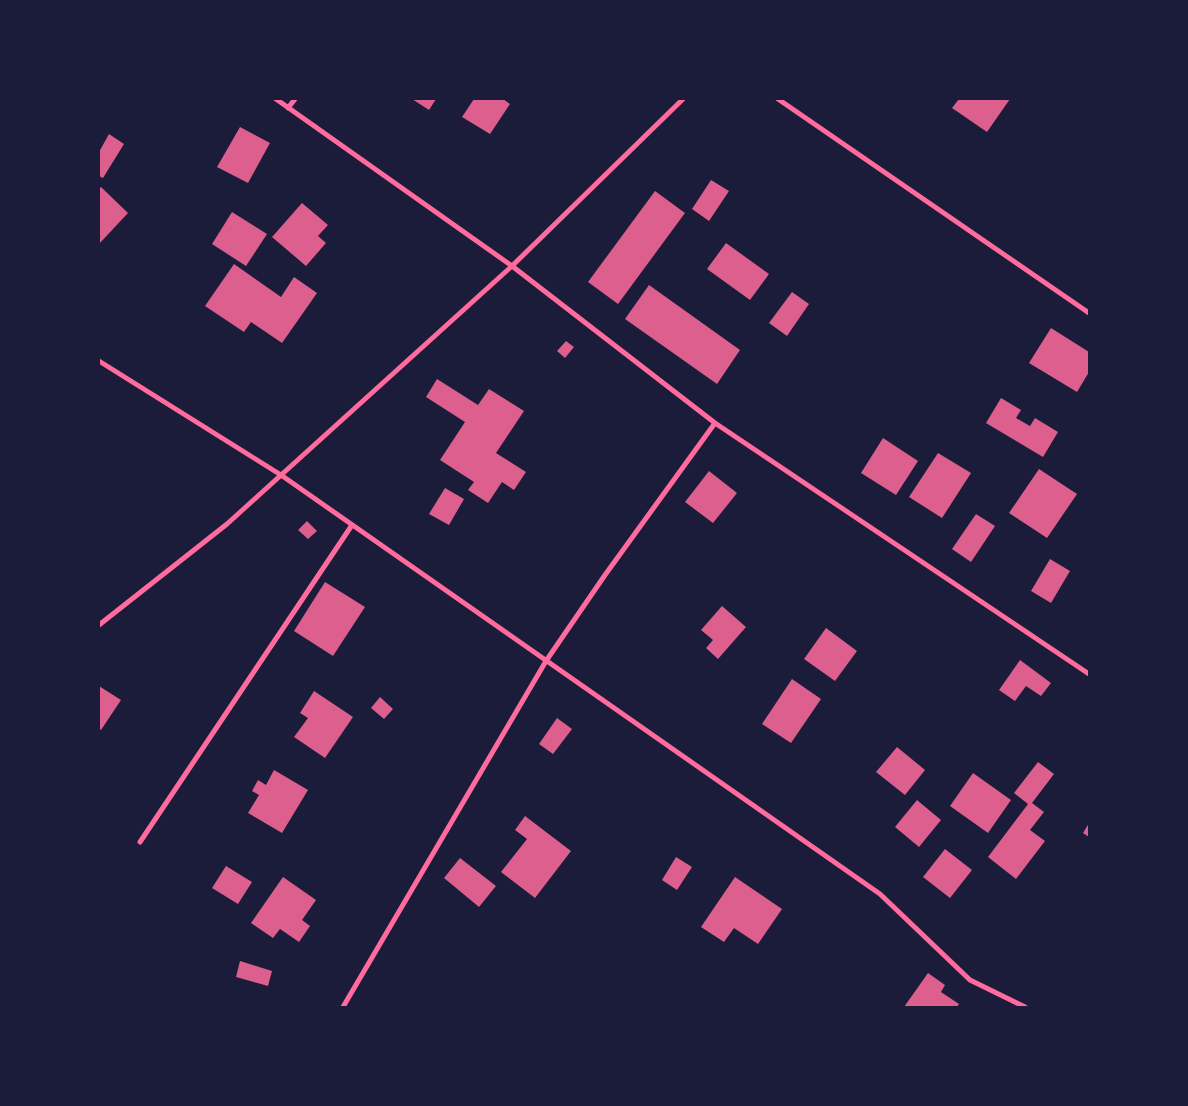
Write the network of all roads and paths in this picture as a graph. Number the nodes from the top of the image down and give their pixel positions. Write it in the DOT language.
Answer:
graph roads {
  1 [pos="276,99"];
  2 [pos="295,99"];
  3 [pos="683,99"];
  4 [pos="778,99"];
  5 [pos="288,108"];
  6 [pos="512,266"];
  7 [pos="1089,313"];
  8 [pos="99,361"];
  9 [pos="716,423"];
  10 [pos="281,475"];
  11 [pos="352,525"];
  12 [pos="99,625"];
  13 [pos="546,661"];
  14 [pos="1089,674"];
  15 [pos="140,842"];
  16 [pos="343,1007"];
  17 [pos="1025,1007"];
  1 -- 5 [label="street"];
  2 -- 5 [label="street"];
  3 -- 6 [label="street"];
  4 -- 7 [label="street"];
  5 -- 6 [label="street"];
  6 -- 9 [label="street"];
  6 -- 10 [label="street"];
  8 -- 10 [label="street"];
  9 -- 13 [label="street"];
  9 -- 14 [label="street"];
  10 -- 11 [label="street"];
  10 -- 12 [label="street"];
  11 -- 13 [label="street"];
  11 -- 15 [label="street"];
  13 -- 16 [label="street"];
  13 -- 17 [label="street"];
}
